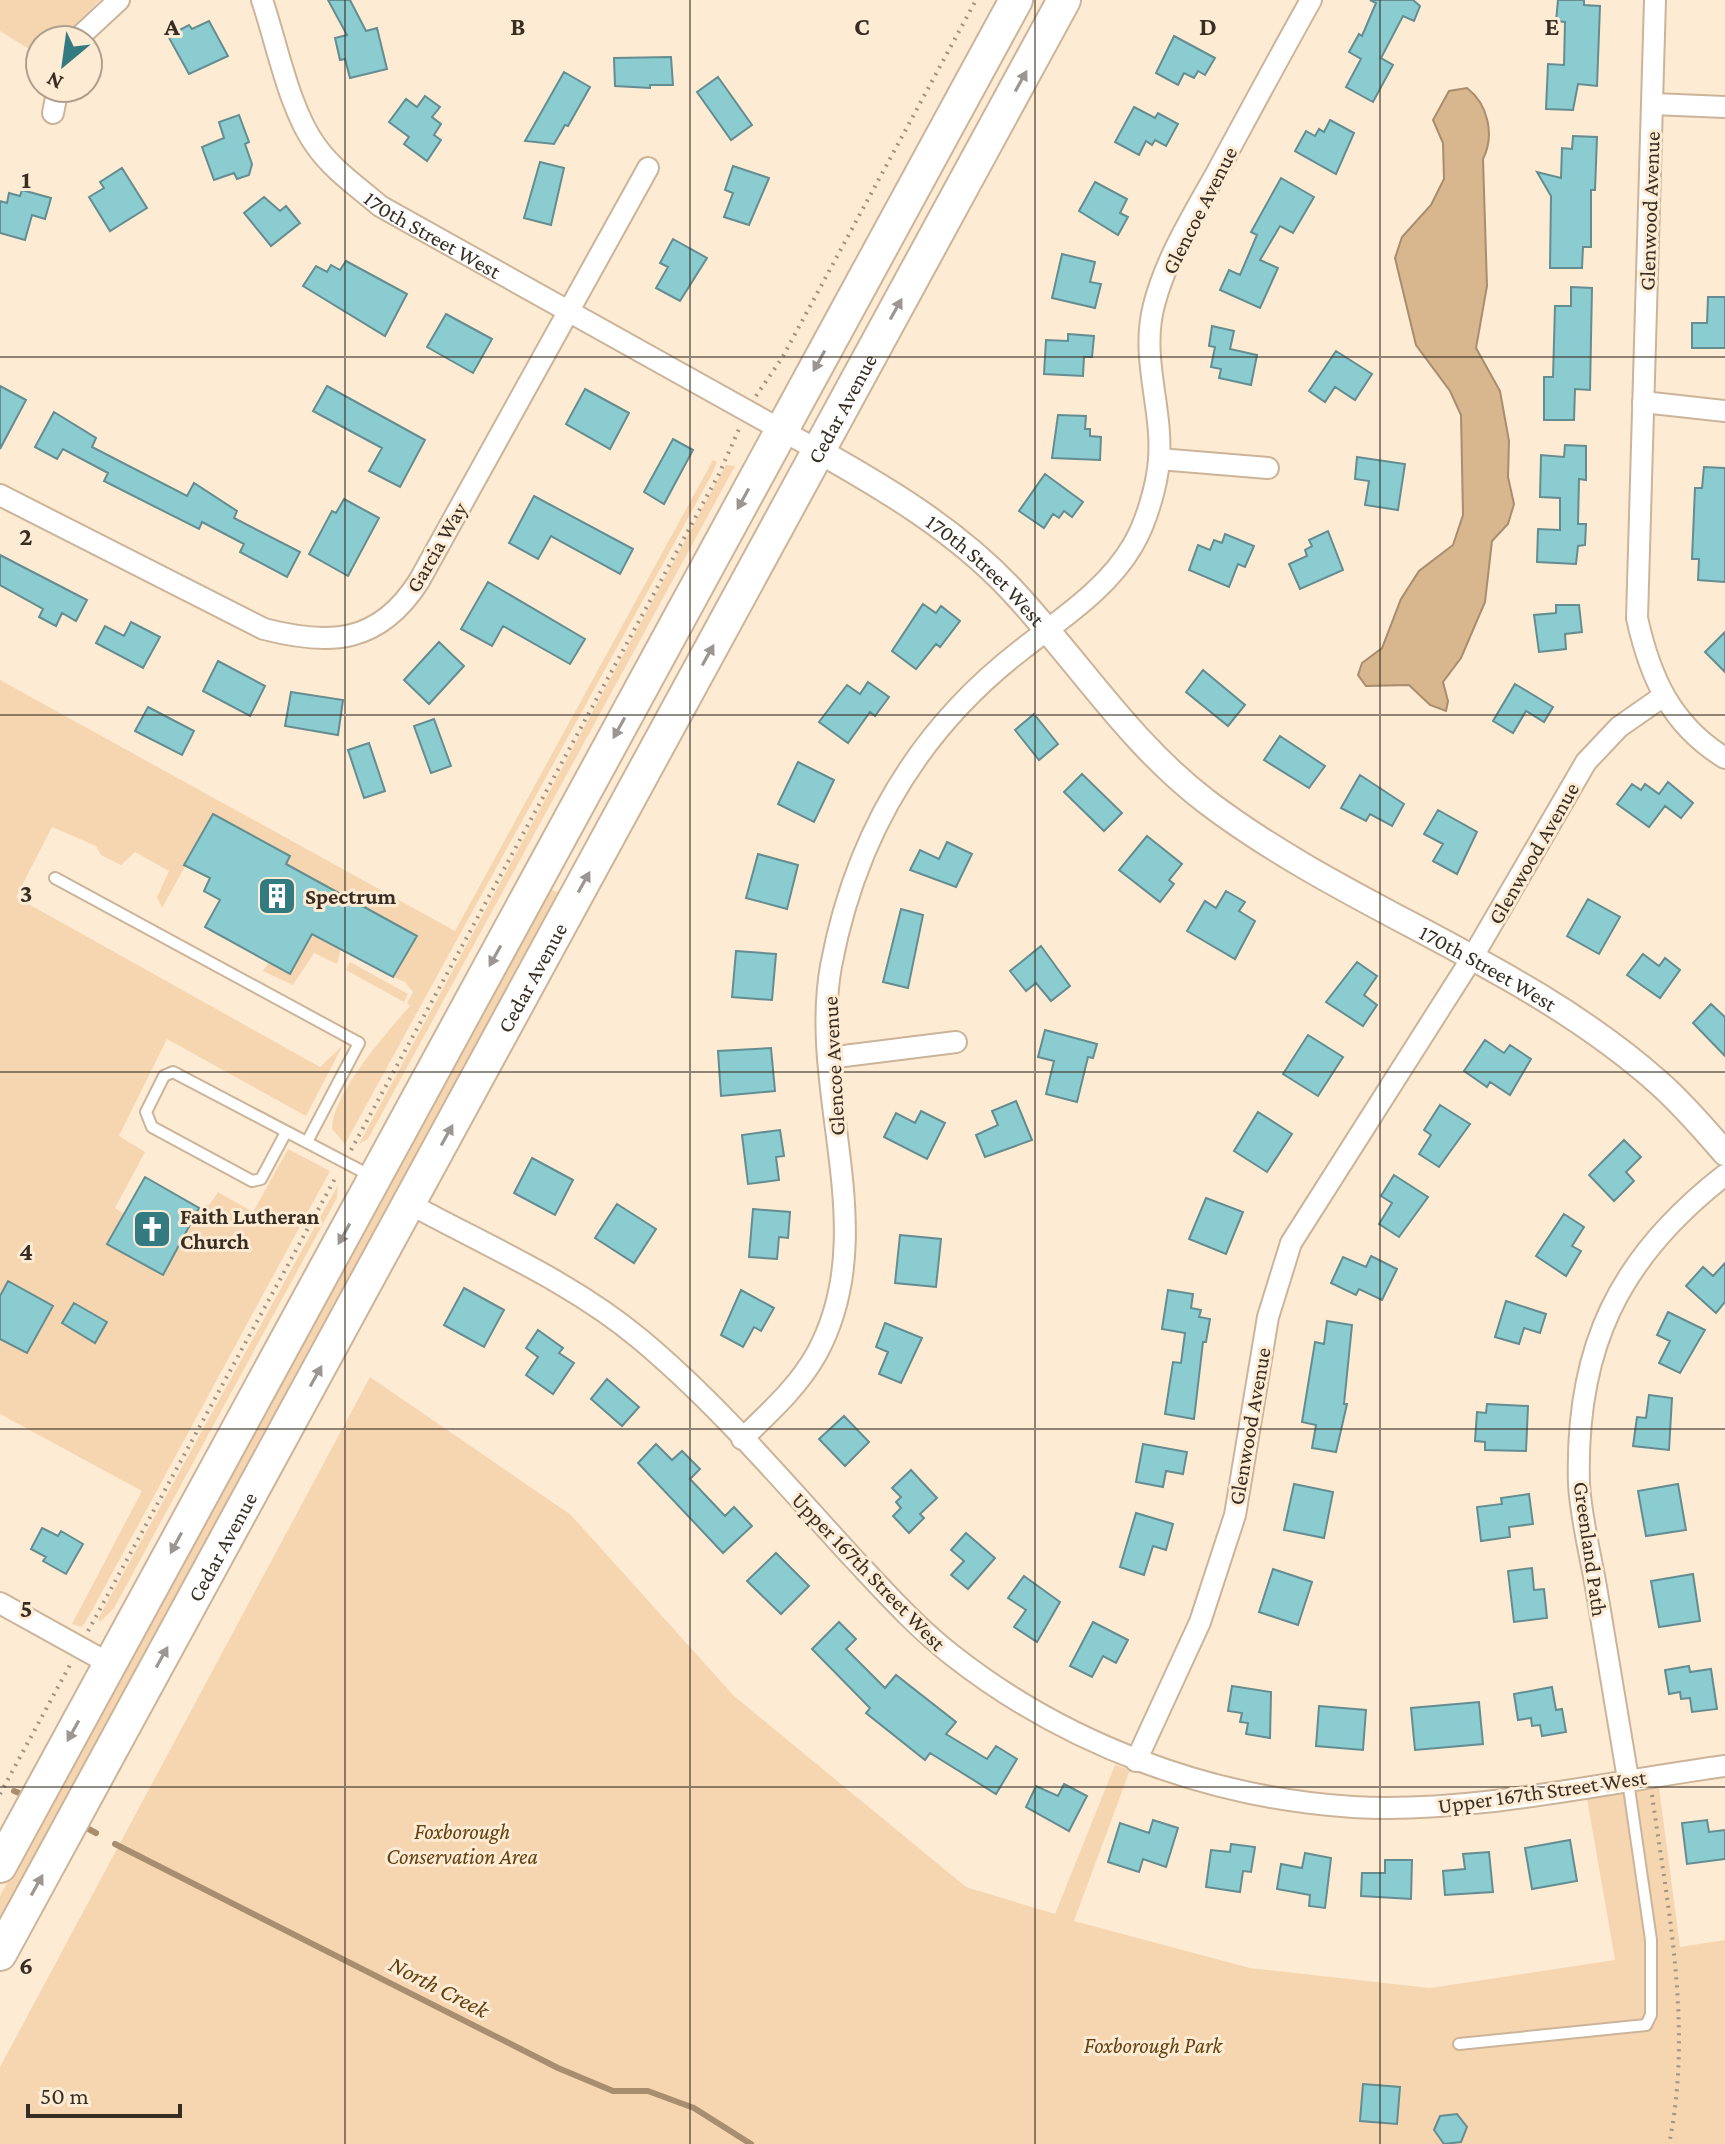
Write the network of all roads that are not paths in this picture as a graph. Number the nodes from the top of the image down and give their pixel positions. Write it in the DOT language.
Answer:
graph roads {
  1 [pos="119,0"];
  2 [pos="262,0"];
  3 [pos="1016,0"];
  4 [pos="1064,0"];
  5 [pos="1311,0"];
  6 [pos="1655,0"];
  7 [pos="93,24"];
  8 [pos="55,104"];
  9 [pos="1653,104"];
  10 [pos="1725,107"];
  11 [pos="53,113"];
  12 [pos="648,168"];
  13 [pos="570,311"];
  14 [pos="1643,402"];
  15 [pos="1725,411"];
  16 [pos="780,430"];
  17 [pos="819,451"];
  18 [pos="1159,459"];
  19 [pos="1268,468"];
  20 [pos="0,495"];
  21 [pos="1046,633"];
  22 [pos="1662,697"];
  23 [pos="1725,758"];
  24 [pos="55,878"];
  25 [pos="1472,958"];
  26 [pos="956,1042"];
  27 [pos="828,1058"];
  28 [pos="285,1134"];
  29 [pos="308,1140"];
  30 [pos="1725,1153"];
  31 [pos="1725,1175"];
  32 [pos="374,1178"];
  33 [pos="410,1204"];
  34 [pos="742,1439"];
  35 [pos="0,1603"];
  36 [pos="110,1664"];
  37 [pos="1136,1761"];
  38 [pos="1725,1766"];
  39 [pos="1628,1779"];
  40 [pos="0,1866"];
  41 [pos="0,1954"];
  42 [pos="1459,2044"];
  1 -- 7 [label="street"];
  2 -- 13 [label="street, 170th Street West"];
  3 -- 16 [label="main road, Cedar Avenue, one-way"];
  17 -- 4 [label="main road, Cedar Avenue, one-way"];
  5 -- 18 [label="street, Glencoe Avenue"];
  6 -- 9 [label="street, Glenwood Avenue"];
  8 -- 11 [label="street"];
  9 -- 10 [label="street"];
  9 -- 14 [label="street, Glenwood Avenue"];
  12 -- 13 [label="street, Garcia Way"];
  13 -- 16 [label="street, 170th Street West"];
  13 -- 20 [label="street, Garcia Way"];
  14 -- 15 [label="street"];
  14 -- 22 [label="street, Glenwood Avenue"];
  16 -- 17 [label="street, 170th Street West"];
  16 -- 32 [label="main road, Cedar Avenue, one-way"];
  17 -- 21 [label="street, 170th Street West"];
  33 -- 17 [label="main road, Cedar Avenue, one-way"];
  18 -- 19 [label="street"];
  18 -- 21 [label="street, Glencoe Avenue"];
  21 -- 25 [label="street, 170th Street West"];
  21 -- 27 [label="street, Glencoe Avenue"];
  22 -- 23 [label="street"];
  22 -- 25 [label="street, Glenwood Avenue"];
  24 -- 29 [label="lane"];
  25 -- 30 [label="street, 170th Street West"];
  25 -- 37 [label="street, Glenwood Avenue"];
  26 -- 27 [label="street"];
  27 -- 34 [label="street, Glencoe Avenue"];
  28 -- 28 [label="lane"];
  28 -- 29 [label="lane"];
  29 -- 32 [label="lane"];
  31 -- 39 [label="street, Greenland Path"];
  32 -- 36 [label="main road, Cedar Avenue, one-way"];
  33 -- 34 [label="street, Upper 167th Street West"];
  41 -- 33 [label="main road, Cedar Avenue, one-way"];
  34 -- 37 [label="street, Upper 167th Street West"];
  35 -- 36 [label="street"];
  36 -- 40 [label="main road, Cedar Avenue, one-way"];
  37 -- 39 [label="street, Upper 167th Street West"];
  38 -- 39 [label="street, Upper 167th Street West"];
  39 -- 42 [label="lane"];
}
